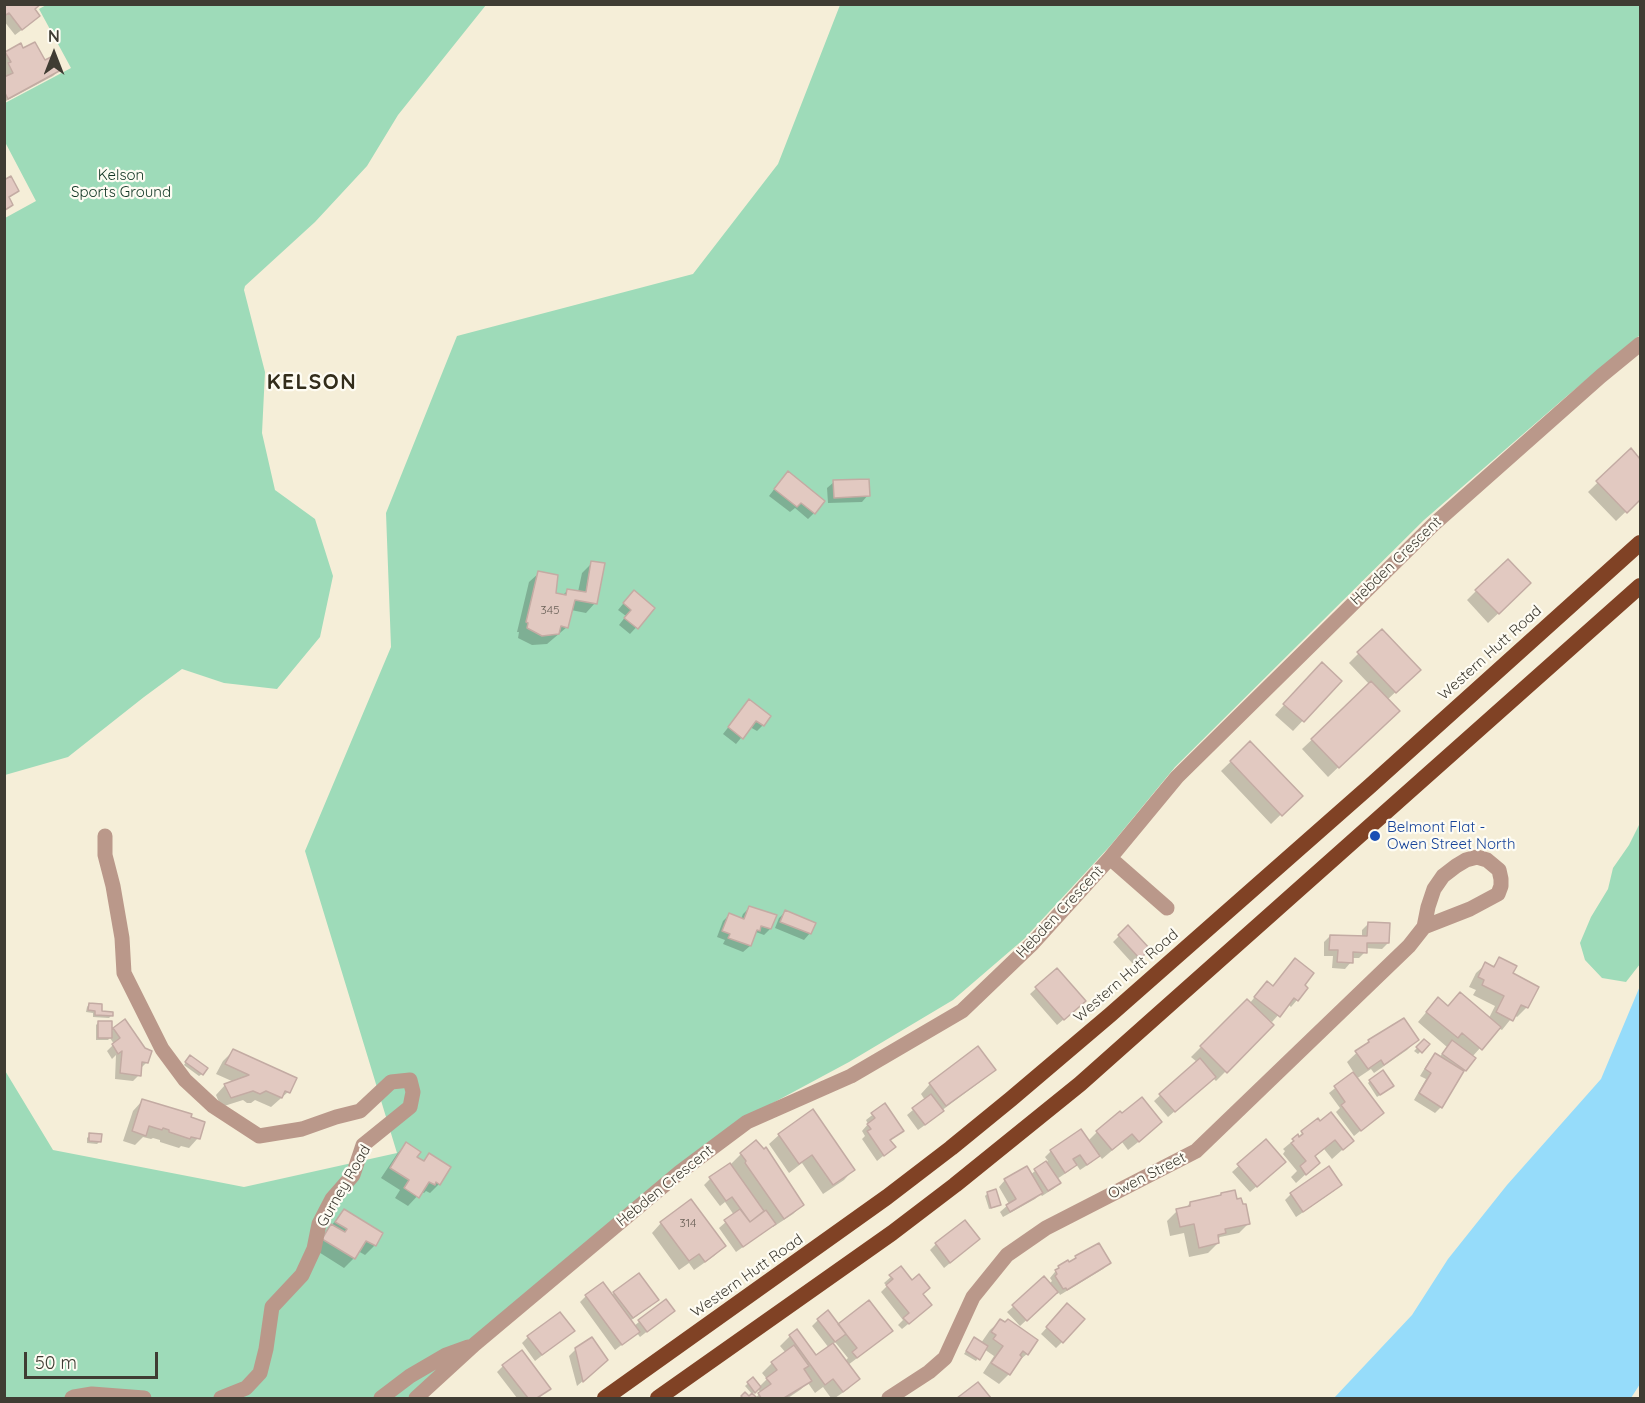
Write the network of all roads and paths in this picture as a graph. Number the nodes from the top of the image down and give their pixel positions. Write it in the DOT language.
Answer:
graph roads {
  1 [pos="1641,344"];
  2 [pos="1641,543"];
  3 [pos="1641,586"];
  4 [pos="105,836"];
  5 [pos="1110,858"];
  6 [pos="1167,908"];
  7 [pos="1424,927"];
  8 [pos="475,1344"];
  9 [pos="72,1398"];
  10 [pos="144,1398"];
  11 [pos="221,1398"];
  12 [pos="381,1398"];
  13 [pos="416,1398"];
  14 [pos="605,1398"];
  15 [pos="658,1398"];
  16 [pos="889,1398"];
  1 -- 5 [label="street, Hebden Crescent"];
  2 -- 14 [label="highway, Western Hutt Road"];
  3 -- 15 [label="highway"];
  4 -- 11 [label="street, Gurney Road"];
  5 -- 6 [label="street"];
  5 -- 8 [label="street, Hebden Crescent"];
  7 -- 7 [label="street"];
  7 -- 16 [label="street, Owen Street"];
  8 -- 12 [label="street"];
  8 -- 13 [label="street, Hebden Crescent"];
  9 -- 10 [label="street"];
}
